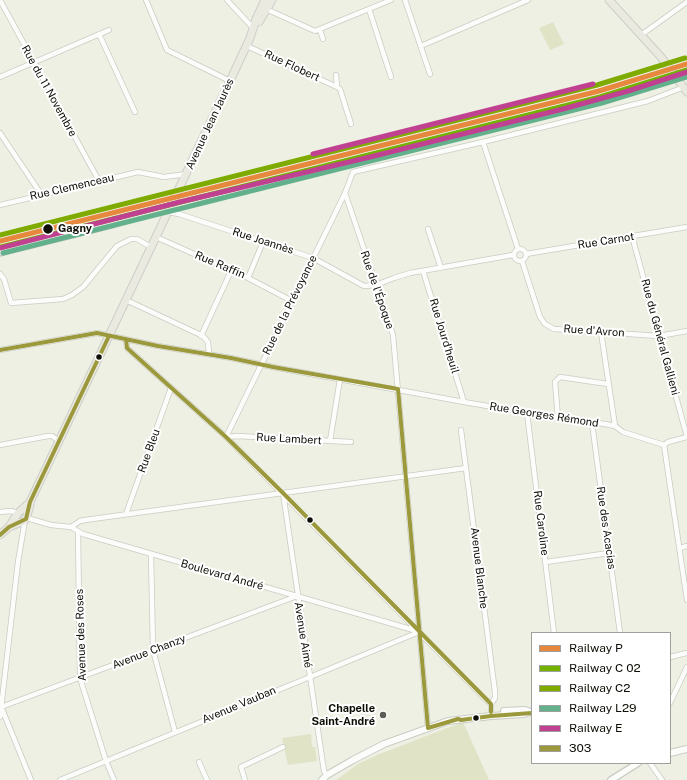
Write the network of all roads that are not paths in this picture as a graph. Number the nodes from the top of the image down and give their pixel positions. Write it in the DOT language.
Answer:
graph roads {
  1 [pos="0,0"];
  2 [pos="146,0"];
  3 [pos="227,0"];
  4 [pos="265,0"];
  5 [pos="272,0"];
  6 [pos="391,0"];
  7 [pos="404,0"];
  8 [pos="528,0"];
  9 [pos="609,0"];
  10 [pos="687,2"];
  11 [pos="264,8"];
  12 [pos="369,9"];
  13 [pos="254,29"];
  14 [pos="110,30"];
  15 [pos="320,30"];
  16 [pos="99,34"];
  17 [pos="641,35"];
  18 [pos="323,40"];
  19 [pos="247,46"];
  20 [pos="421,46"];
  21 [pos="34,63"];
  22 [pos="430,74"];
  23 [pos="336,75"];
  24 [pos="0,77"];
  25 [pos="391,77"];
  26 [pos="230,81"];
  27 [pos="337,86"];
  28 [pos="686,89"];
  29 [pos="135,112"];
  30 [pos="351,124"];
  31 [pos="0,133"];
  32 [pos="483,142"];
  33 [pos="187,174"];
  34 [pos="99,181"];
  35 [pos="345,193"];
  36 [pos="42,194"];
  37 [pos="0,205"];
  38 [pos="168,212"];
  39 [pos="687,227"];
  40 [pos="428,229"];
  41 [pos="632,236"];
  42 [pos="156,237"];
  43 [pos="263,242"];
  44 [pos="151,248"];
  45 [pos="518,249"];
  46 [pos="526,254"];
  47 [pos="513,255"];
  48 [pos="313,258"];
  49 [pos="522,261"];
  50 [pos="441,268"];
  51 [pos="231,271"];
  52 [pos="423,271"];
  53 [pos="0,274"];
  54 [pos="248,278"];
  55 [pos="376,285"];
  56 [pos="126,300"];
  57 [pos="292,301"];
  58 [pos="687,331"];
  59 [pos="601,332"];
  60 [pos="109,336"];
  61 [pos="201,336"];
  62 [pos="659,336"];
  63 [pos="126,339"];
  64 [pos="0,350"];
  65 [pos="209,354"];
  66 [pos="262,365"];
  67 [pos="340,379"];
  68 [pos="608,384"];
  69 [pos="171,388"];
  70 [pos="398,389"];
  71 [pos="464,402"];
  72 [pos="527,413"];
  73 [pos="558,418"];
  74 [pos="592,423"];
  75 [pos="615,426"];
  76 [pos="461,430"];
  77 [pos="226,437"];
  78 [pos="687,437"];
  79 [pos="59,441"];
  80 [pos="330,441"];
  81 [pos="352,442"];
  82 [pos="0,445"];
  83 [pos="664,445"];
  84 [pos="466,468"];
  85 [pos="405,476"];
  86 [pos="282,493"];
  87 [pos="0,512"];
  88 [pos="126,514"];
  89 [pos="22,517"];
  90 [pos="71,527"];
  91 [pos="78,532"];
  92 [pos="0,535"];
  93 [pos="687,546"];
  94 [pos="680,548"];
  95 [pos="609,553"];
  96 [pos="151,554"];
  97 [pos="546,562"];
  98 [pos="297,596"];
  99 [pos="687,600"];
  100 [pos="419,632"];
  101 [pos="554,632"];
  102 [pos="620,632"];
  103 [pos="153,650"];
  104 [pos="687,653"];
  105 [pos="671,657"];
  106 [pos="687,667"];
  107 [pos="309,676"];
  108 [pos="80,678"];
  109 [pos="671,701"];
  110 [pos="490,704"];
  111 [pos="1,707"];
  112 [pos="531,713"];
  113 [pos="491,714"];
  114 [pos="0,716"];
  115 [pos="428,728"];
  116 [pos="175,732"];
  117 [pos="283,748"];
  118 [pos="687,749"];
  119 [pos="671,753"];
  120 [pos="106,761"];
  121 [pos="199,762"];
  122 [pos="636,764"];
  123 [pos="651,764"];
  124 [pos="327,775"];
  125 [pos="31,780"];
  126 [pos="60,780"];
  127 [pos="114,780"];
  128 [pos="207,780"];
  129 [pos="245,780"];
  130 [pos="322,780"];
  131 [pos="611,780"];
  132 [pos="662,780"];
  1 -- 21 [label="street, Rue du 11 Novembre"];
  2 -- 26 [label="street"];
  3 -- 13 [label="street"];
  4 -- 11 [label="main road, Avenue Jean Jaurès"];
  5 -- 11 [label="main road, Avenue Jean Jaurès"];
  6 -- 12 [label="street"];
  7 -- 20 [label="street"];
  8 -- 20 [label="street"];
  9 -- 17 [label="main road"];
  10 -- 17 [label="street"];
  11 -- 13 [label="main road, Avenue Jean Jaurès"];
  11 -- 15 [label="street"];
  12 -- 15 [label="street"];
  12 -- 25 [label="street"];
  13 -- 19 [label="main road, Avenue Jean Jaurès"];
  14 -- 16 [label="street"];
  15 -- 18 [label="street"];
  16 -- 21 [label="street"];
  16 -- 29 [label="street"];
  17 -- 28 [label="main road"];
  19 -- 26 [label="main road, Avenue Jean Jaurès"];
  19 -- 27 [label="street, Rue Flobert"];
  20 -- 22 [label="street"];
  21 -- 24 [label="street"];
  21 -- 34 [label="street, Rue du 11 Novembre"];
  23 -- 27 [label="street"];
  26 -- 33 [label="main road, Avenue Jean Jaurès"];
  27 -- 30 [label="street"];
  28 -- 32 [label="street"];
  31 -- 36 [label="street"];
  32 -- 35 [label="street, Rue de la Prévoyance"];
  32 -- 45 [label="street"];
  33 -- 34 [label="street, Rue Clemenceau"];
  33 -- 38 [label="main road, Avenue Jean Jaurès"];
  34 -- 36 [label="street, Rue Clemenceau"];
  35 -- 48 [label="street, Rue de la Prévoyance"];
  35 -- 55 [label="street, Rue de l'Époque"];
  36 -- 37 [label="street, Rue Clemenceau"];
  38 -- 42 [label="main road, Avenue Jean Jaurès"];
  38 -- 43 [label="street, Rue Joannès"];
  39 -- 41 [label="street, Rue Carnot"];
  40 -- 50 [label="street"];
  41 -- 46 [label="street, Rue Carnot"];
  41 -- 62 [label="street, Rue du Général Gallieni"];
  42 -- 44 [label="main road, Avenue Jean Jaurès"];
  42 -- 51 [label="street, Rue Raffin"];
  43 -- 48 [label="street, Rue Joannès"];
  43 -- 54 [label="street, Rue Raffin"];
  44 -- 53 [label="street"];
  44 -- 56 [label="main road, Avenue Jean Jaurès"];
  45 -- 46 [label="street"];
  45 -- 47 [label="street"];
  46 -- 49 [label="street"];
  47 -- 49 [label="street"];
  47 -- 50 [label="street"];
  48 -- 55 [label="street, Rue Joannès"];
  48 -- 57 [label="street, Rue de la Prévoyance"];
  49 -- 59 [label="street, Rue d'Avron"];
  50 -- 52 [label="street"];
  51 -- 54 [label="street, Rue Raffin"];
  51 -- 61 [label="street"];
  52 -- 55 [label="street"];
  52 -- 71 [label="street, Rue Jourd'heuil"];
  54 -- 57 [label="street"];
  55 -- 70 [label="street, Rue de l'Époque"];
  56 -- 60 [label="main road, Avenue Jean Jaurès"];
  56 -- 61 [label="street"];
  57 -- 66 [label="street, Rue de la Prévoyance"];
  58 -- 62 [label="street, Rue d'Avron"];
  59 -- 62 [label="street, Rue d'Avron"];
  59 -- 68 [label="street"];
  60 -- 63 [label="street, Rue Georges Rémond"];
  60 -- 64 [label="street, Rue Georges Rémond"];
  60 -- 79 [label="main road, Avenue Jean Jaurès"];
  61 -- 65 [label="street"];
  62 -- 78 [label="street, Rue du Général Gallieni"];
  63 -- 65 [label="street, Rue Georges Rémond"];
  63 -- 69 [label="street"];
  65 -- 66 [label="street, Rue Georges Rémond"];
  66 -- 67 [label="street, Rue Georges Rémond"];
  66 -- 77 [label="street, Rue de la Prévoyance"];
  67 -- 70 [label="street, Rue Georges Rémond"];
  67 -- 80 [label="street"];
  68 -- 73 [label="street"];
  68 -- 75 [label="street"];
  69 -- 77 [label="street"];
  69 -- 88 [label="street, Rue Bleu"];
  70 -- 71 [label="street, Rue Georges Rémond"];
  70 -- 85 [label="street, Rue de l'Époque"];
  71 -- 72 [label="street, Rue Georges Rémond"];
  72 -- 73 [label="street, Rue Georges Rémond"];
  72 -- 97 [label="street, Rue Caroline"];
  73 -- 74 [label="street, Rue Georges Rémond"];
  74 -- 75 [label="street, Rue Georges Rémond"];
  74 -- 95 [label="street, Rue des Acacias"];
  75 -- 83 [label="street, Rue Georges Rémond"];
  76 -- 84 [label="street, Avenue Blanche"];
  77 -- 80 [label="street, Rue Lambert"];
  77 -- 86 [label="street"];
  78 -- 83 [label="street"];
  79 -- 82 [label="street"];
  79 -- 89 [label="main road, Avenue Jean Jaurès"];
  80 -- 81 [label="street, Rue Lambert"];
  83 -- 94 [label="street"];
  84 -- 85 [label="street"];
  84 -- 110 [label="street, Avenue Blanche"];
  85 -- 86 [label="street"];
  85 -- 100 [label="street, Rue de l'Époque"];
  86 -- 88 [label="street"];
  86 -- 98 [label="street, Avenue Aimé"];
  86 -- 100 [label="street"];
  87 -- 89 [label="street, Boulevard André"];
  88 -- 90 [label="street"];
  89 -- 90 [label="street, Boulevard André"];
  89 -- 92 [label="main road"];
  89 -- 111 [label="street"];
  90 -- 91 [label="street, Boulevard André"];
  91 -- 96 [label="street, Boulevard André"];
  91 -- 108 [label="street, Avenue des Roses"];
  93 -- 94 [label="street"];
  94 -- 99 [label="street"];
  95 -- 97 [label="street"];
  95 -- 102 [label="street, Rue des Acacias"];
  96 -- 98 [label="street, Boulevard André"];
  96 -- 103 [label="street"];
  97 -- 101 [label="street, Rue Caroline"];
  98 -- 100 [label="street, Boulevard André"];
  98 -- 103 [label="street, Avenue Chanzy"];
  98 -- 107 [label="street, Avenue Aimé"];
  100 -- 107 [label="street, Avenue Vauban"];
  100 -- 110 [label="street"];
  100 -- 115 [label="street, Rue de l'Époque"];
  103 -- 108 [label="street, Avenue Chanzy"];
  103 -- 116 [label="street"];
  104 -- 105 [label="street"];
  106 -- 109 [label="street"];
  107 -- 116 [label="street, Avenue Vauban"];
  107 -- 124 [label="street, Avenue Aimé"];
  108 -- 111 [label="street, Avenue Chanzy"];
  108 -- 120 [label="street, Avenue des Roses"];
  110 -- 113 [label="street, Avenue Blanche"];
  111 -- 114 [label="street"];
  111 -- 125 [label="street"];
  112 -- 113 [label="main road"];
  113 -- 115 [label="main road"];
  115 -- 124 [label="main road"];
  116 -- 120 [label="street, Avenue Vauban"];
  117 -- 129 [label="street"];
  118 -- 119 [label="main road"];
  120 -- 126 [label="street, Avenue Vauban"];
  120 -- 127 [label="street, Avenue des Roses"];
  121 -- 128 [label="street"];
  122 -- 131 [label="street"];
  123 -- 132 [label="street"];
  124 -- 130 [label="main road"];
}
